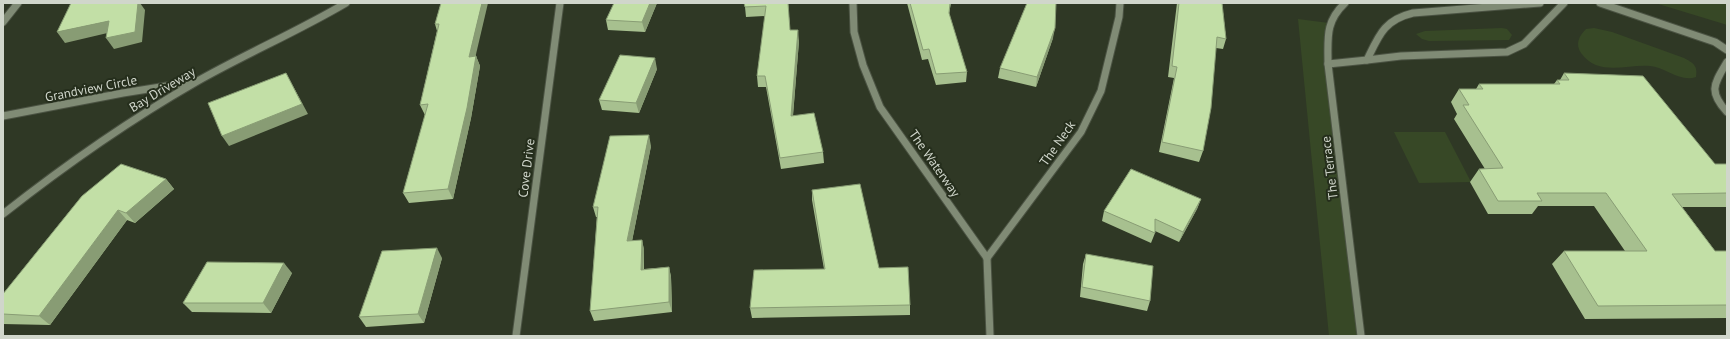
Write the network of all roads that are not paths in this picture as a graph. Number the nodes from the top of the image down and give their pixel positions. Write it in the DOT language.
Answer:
graph roads {
  1 [pos="18,3"];
  2 [pos="346,3"];
  3 [pos="560,3"];
  4 [pos="853,3"];
  5 [pos="1120,3"];
  6 [pos="1344,3"];
  7 [pos="1540,3"];
  8 [pos="1564,3"];
  9 [pos="1600,3"];
  10 [pos="3,22"];
  11 [pos="1727,50"];
  12 [pos="1367,60"];
  13 [pos="1727,62"];
  14 [pos="1328,64"];
  15 [pos="196,82"];
  16 [pos="3,111"];
  17 [pos="1727,112"];
  18 [pos="15,114"];
  19 [pos="3,116"];
  20 [pos="3,214"];
  21 [pos="987,258"];
  22 [pos="516,336"];
  23 [pos="990,336"];
  24 [pos="1361,336"];
  1 -- 10 [label="street"];
  2 -- 15 [label="street, Bay Driveway"];
  3 -- 22 [label="street, Cove Drive"];
  4 -- 21 [label="street, The Waterway"];
  5 -- 21 [label="street, The Neck"];
  6 -- 14 [label="street, The Terrace"];
  7 -- 12 [label="street"];
  8 -- 12 [label="street"];
  9 -- 11 [label="street"];
  12 -- 14 [label="street"];
  13 -- 17 [label="street"];
  14 -- 24 [label="street, The Terrace"];
  15 -- 18 [label="street, Grandview Circle"];
  15 -- 20 [label="street, Bay Driveway"];
  16 -- 18 [label="street, Grandview Circle"];
  18 -- 19 [label="street, Grandview Circle"];
  21 -- 23 [label="street"];
}
